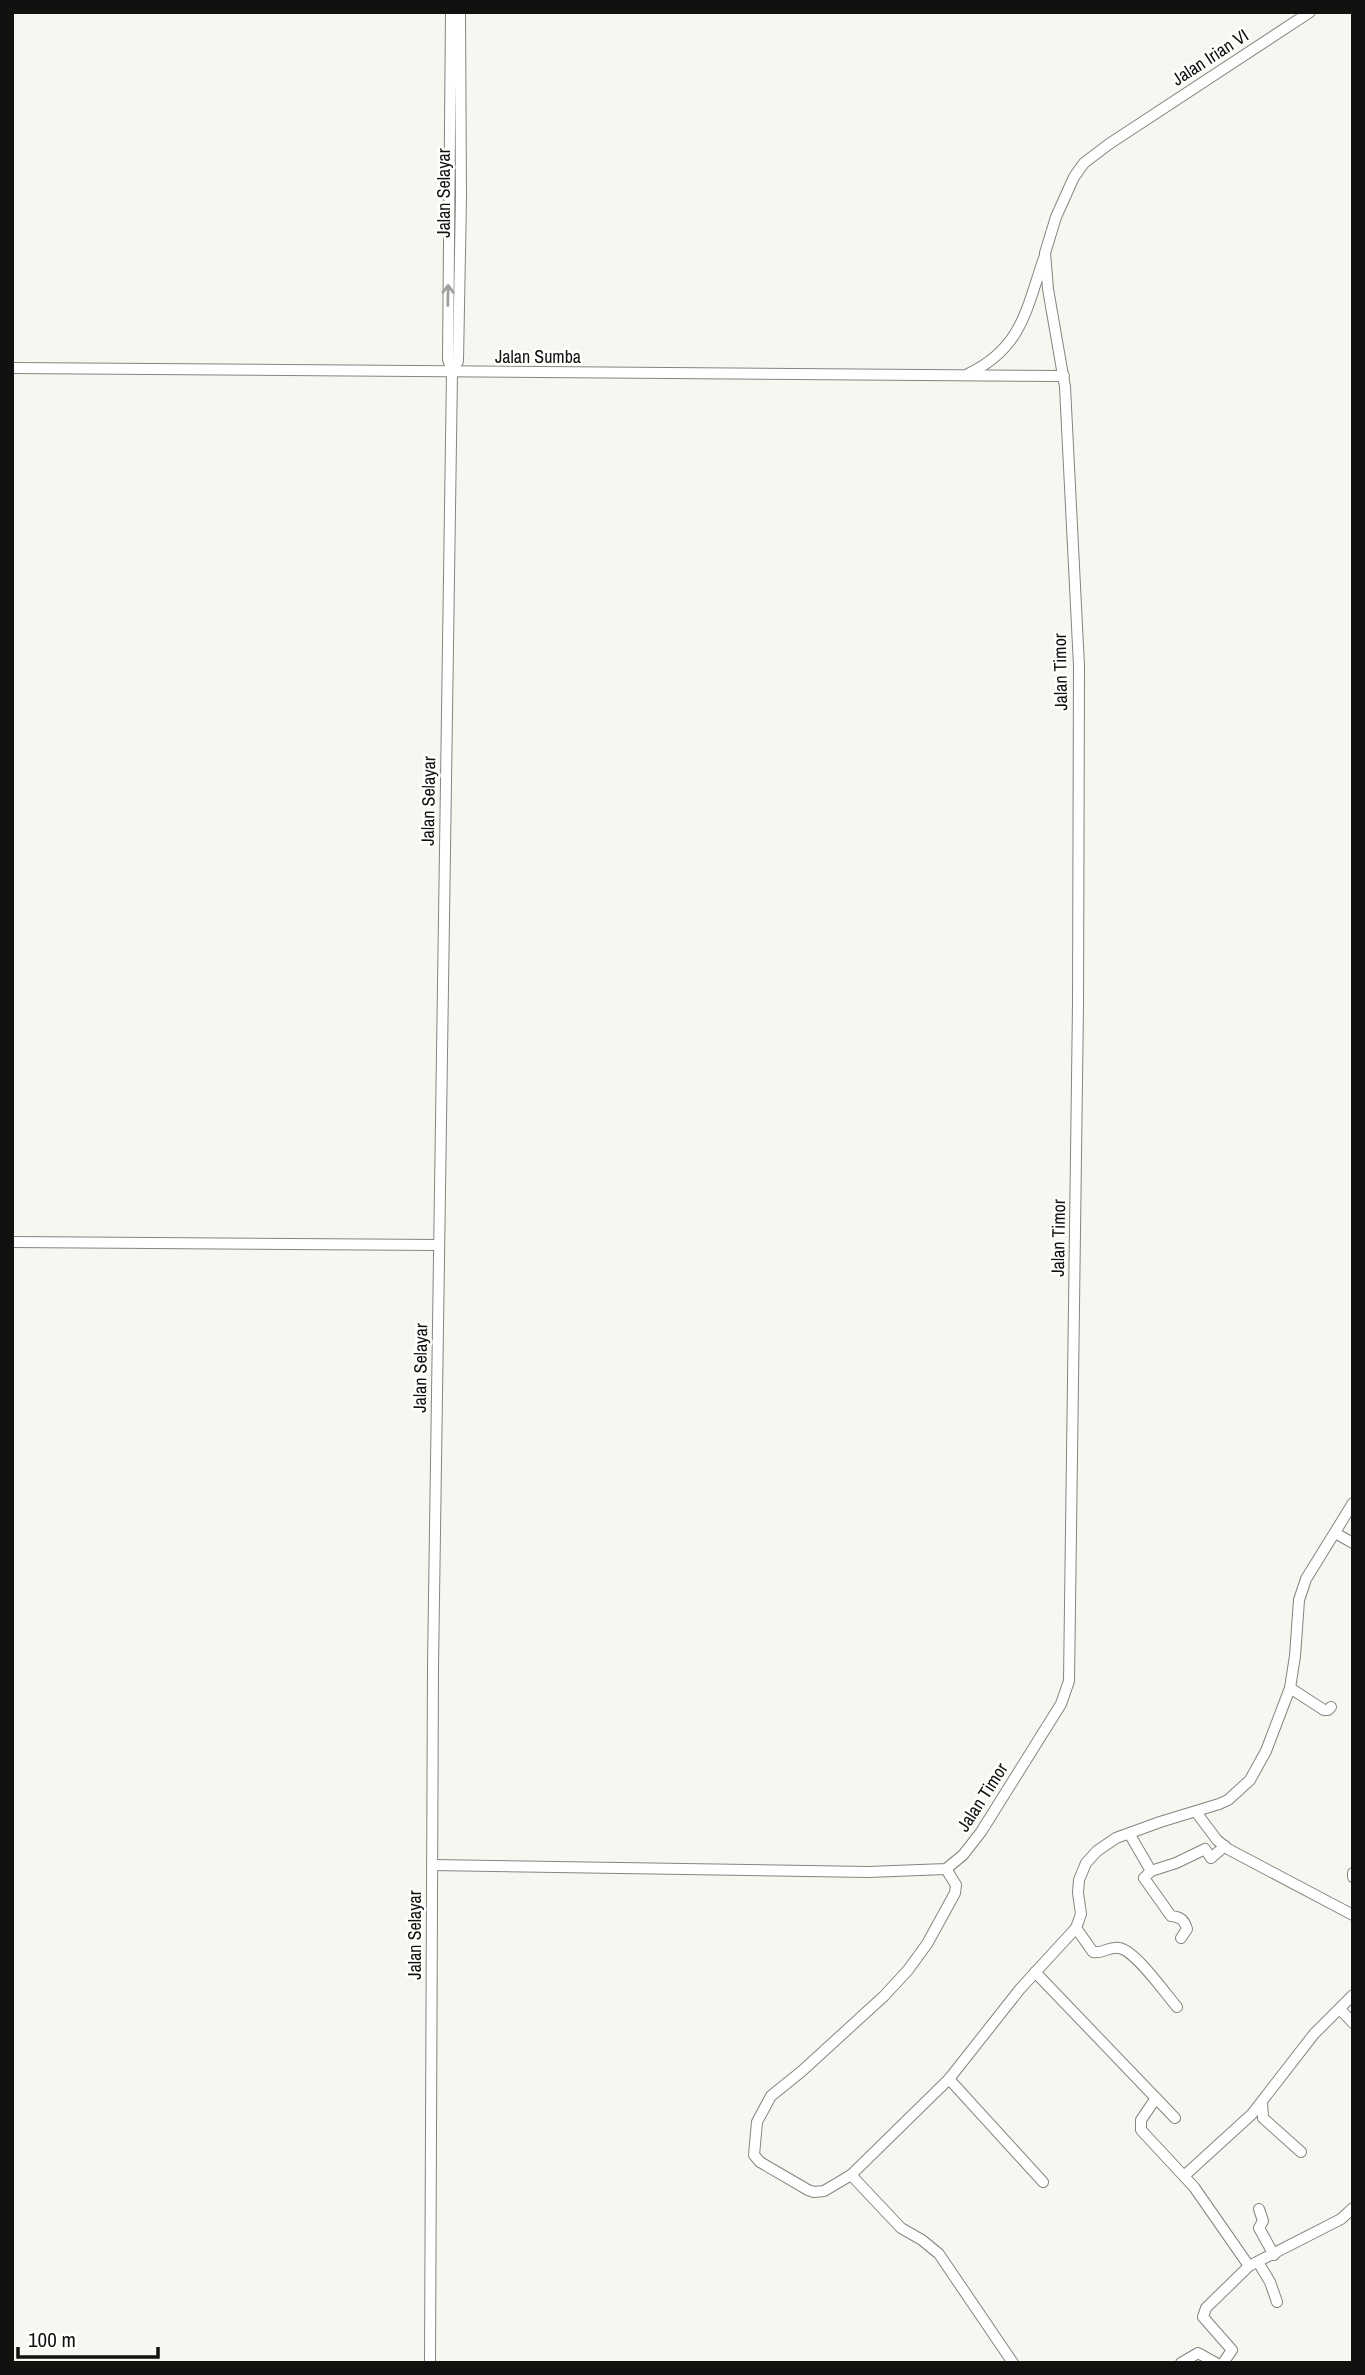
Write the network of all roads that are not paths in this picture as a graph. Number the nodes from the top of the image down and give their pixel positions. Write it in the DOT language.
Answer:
graph roads {
  1 [pos="451,12"];
  2 [pos="460,12"];
  3 [pos="1310,12"];
  4 [pos="455,47"];
  5 [pos="1163,108"];
  6 [pos="1045,253"];
  7 [pos="12,368"];
  8 [pos="452,373"];
  9 [pos="965,376"];
  10 [pos="1064,376"];
  11 [pos="12,1242"];
  12 [pos="439,1245"];
  13 [pos="1353,1503"];
  14 [pos="1335,1532"];
  15 [pos="1353,1543"];
  16 [pos="1290,1688"];
  17 [pos="1331,1707"];
  18 [pos="1196,1812"];
  19 [pos="1130,1835"];
  20 [pos="1225,1846"];
  21 [pos="432,1865"];
  22 [pos="946,1869"];
  23 [pos="1151,1871"];
  24 [pos="1352,1912"];
  25 [pos="1076,1928"];
  26 [pos="1181,1938"];
  27 [pos="1035,1972"];
  28 [pos="1353,1995"];
  29 [pos="1177,2007"];
  30 [pos="1340,2009"];
  31 [pos="1353,2024"];
  32 [pos="949,2079"];
  33 [pos="1156,2098"];
  34 [pos="1262,2102"];
  35 [pos="1175,2118"];
  36 [pos="1301,2152"];
  37 [pos="851,2175"];
  38 [pos="1184,2176"];
  39 [pos="1043,2182"];
  40 [pos="1353,2208"];
  41 [pos="1259,2209"];
  42 [pos="1274,2255"];
  43 [pos="1253,2264"];
  44 [pos="1277,2302"];
  45 [pos="430,2363"];
  46 [pos="1013,2363"];
  47 [pos="1181,2363"];
  48 [pos="1216,2363"];
  49 [pos="1223,2363"];
  1 -- 4 [label="street, Jalan Selayar"];
  2 -- 4 [label="street, Jalan Selayar"];
  3 -- 5 [label="street, Jalan Irian VI"];
  4 -- 8 [label="street, Jalan Selayar"];
  5 -- 6 [label="street, Jalan Timor"];
  6 -- 9 [label="street"];
  6 -- 10 [label="street, Jalan Timor"];
  7 -- 8 [label="street, Jalan Sumba"];
  8 -- 9 [label="street, Jalan Sumba"];
  8 -- 12 [label="street, Jalan Selayar"];
  9 -- 10 [label="street, Jalan Sumba"];
  10 -- 22 [label="street, Jalan Timor"];
  11 -- 12 [label="street"];
  12 -- 21 [label="street, Jalan Selayar"];
  13 -- 14 [label="street"];
  14 -- 15 [label="street"];
  14 -- 16 [label="street"];
  16 -- 17 [label="street"];
  16 -- 18 [label="street"];
  18 -- 19 [label="street"];
  18 -- 20 [label="street"];
  19 -- 23 [label="street"];
  19 -- 25 [label="street"];
  20 -- 23 [label="street"];
  20 -- 24 [label="street"];
  21 -- 22 [label="street"];
  21 -- 45 [label="street, Jalan Selayar"];
  22 -- 37 [label="street"];
  23 -- 26 [label="street"];
  25 -- 27 [label="street"];
  25 -- 29 [label="street"];
  27 -- 32 [label="street"];
  27 -- 33 [label="street"];
  28 -- 30 [label="street"];
  30 -- 31 [label="street"];
  30 -- 34 [label="street"];
  32 -- 37 [label="street"];
  32 -- 39 [label="street"];
  33 -- 35 [label="street"];
  33 -- 38 [label="street"];
  34 -- 36 [label="street"];
  34 -- 38 [label="street"];
  37 -- 46 [label="street"];
  38 -- 43 [label="street"];
  40 -- 42 [label="street"];
  41 -- 42 [label="street"];
  42 -- 43 [label="street"];
  43 -- 44 [label="street"];
  43 -- 49 [label="street"];
  47 -- 48 [label="street"];
}
